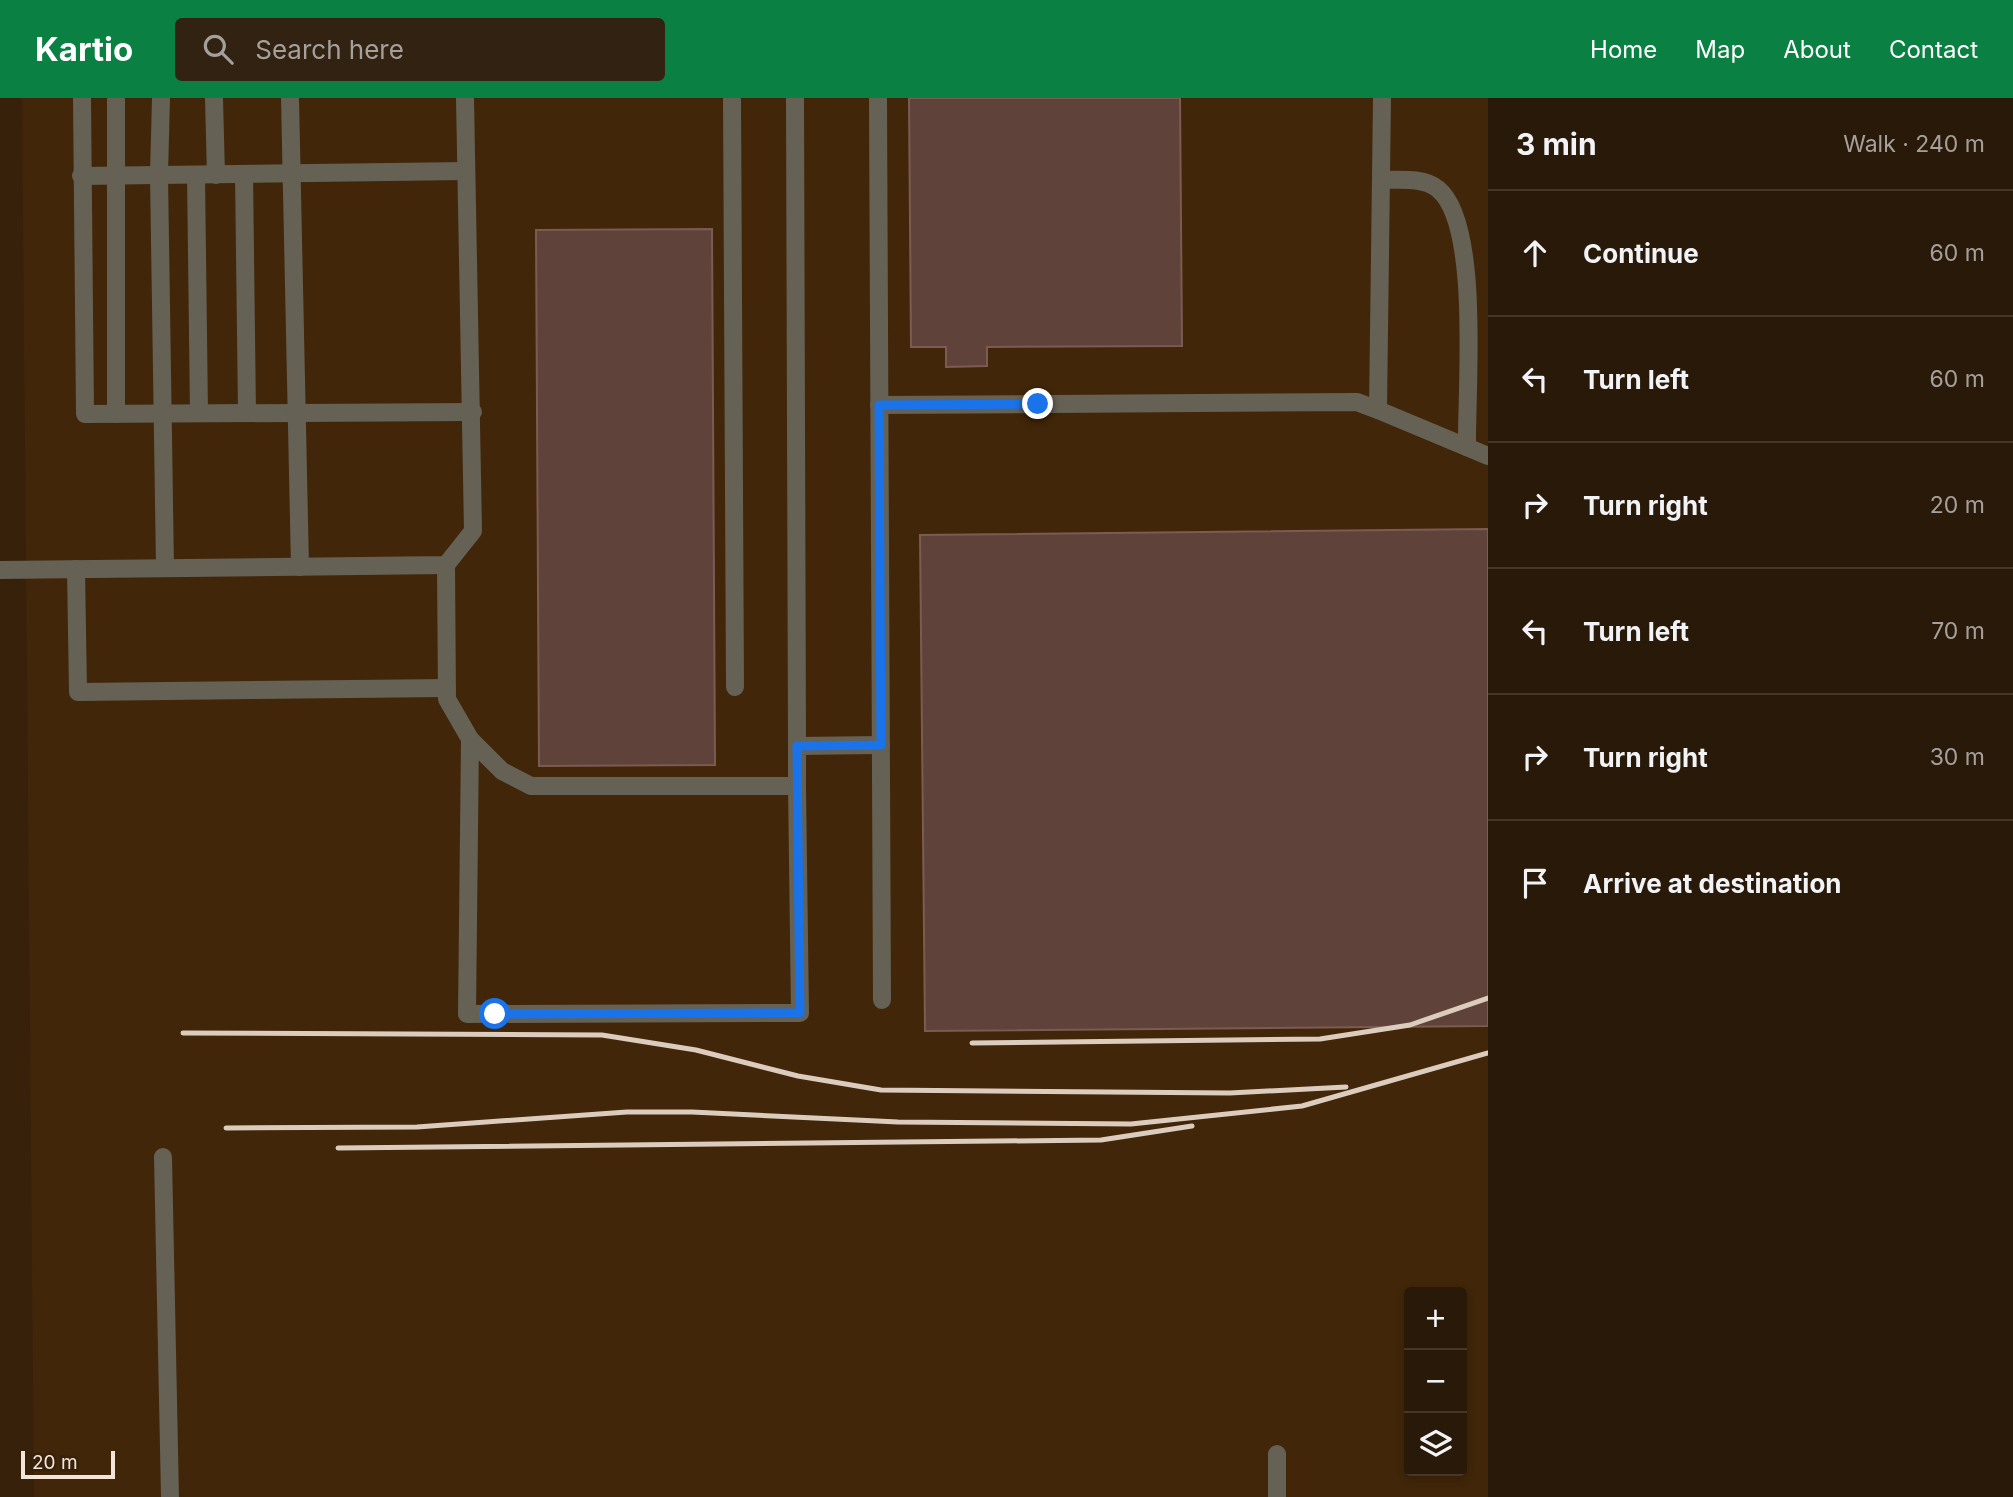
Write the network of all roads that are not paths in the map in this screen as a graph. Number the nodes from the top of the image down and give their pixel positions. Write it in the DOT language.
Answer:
graph roads {
  1 [pos="82,98"];
  2 [pos="116,98"];
  3 [pos="161,98"];
  4 [pos="214,98"];
  5 [pos="290,98"];
  6 [pos="465,98"];
  7 [pos="732,98"];
  8 [pos="795,98"];
  9 [pos="878,98"];
  10 [pos="1382,98"];
  11 [pos="466,171"];
  12 [pos="244,174"];
  13 [pos="291,174"];
  14 [pos="196,175"];
  15 [pos="216,175"];
  16 [pos="81,176"];
  17 [pos="116,176"];
  18 [pos="159,176"];
  19 [pos="1381,180"];
  20 [pos="879,405"];
  21 [pos="1378,410"];
  22 [pos="473,412"];
  23 [pos="161,413"];
  24 [pos="198,413"];
  25 [pos="247,413"];
  26 [pos="294,413"];
  27 [pos="116,414"];
  28 [pos="1468,447"];
  29 [pos="1488,456"];
  30 [pos="446,565"];
  31 [pos="300,567"];
  32 [pos="165,568"];
  33 [pos="76,569"];
  34 [pos="0,570"];
  35 [pos="735,687"];
  36 [pos="447,688"];
  37 [pos="470,738"];
  38 [pos="881,745"];
  39 [pos="797,746"];
  40 [pos="797,786"];
  41 [pos="882,1000"];
  42 [pos="163,1157"];
  43 [pos="1277,1454"];
  44 [pos="170,1497"];
  45 [pos="1277,1497"];
  1 -- 16 [label="lane"];
  2 -- 17 [label="lane"];
  3 -- 18 [label="lane"];
  4 -- 15 [label="lane"];
  5 -- 13 [label="lane"];
  6 -- 11 [label="lane"];
  7 -- 35 [label="lane"];
  8 -- 39 [label="lane"];
  9 -- 20 [label="lane"];
  10 -- 19 [label="lane"];
  11 -- 13 [label="lane"];
  11 -- 22 [label="lane"];
  12 -- 13 [label="lane"];
  12 -- 15 [label="lane"];
  12 -- 25 [label="lane"];
  13 -- 26 [label="lane"];
  14 -- 15 [label="lane"];
  14 -- 18 [label="lane"];
  14 -- 24 [label="lane"];
  16 -- 17 [label="lane"];
  16 -- 27 [label="lane"];
  17 -- 18 [label="lane"];
  17 -- 27 [label="lane"];
  18 -- 23 [label="lane"];
  19 -- 21 [label="lane"];
  19 -- 28 [label="lane"];
  20 -- 21 [label="lane"];
  20 -- 38 [label="lane"];
  21 -- 28 [label="lane"];
  22 -- 26 [label="lane"];
  22 -- 30 [label="lane"];
  23 -- 24 [label="lane"];
  23 -- 27 [label="lane"];
  23 -- 32 [label="lane"];
  24 -- 25 [label="lane"];
  25 -- 26 [label="lane"];
  26 -- 31 [label="lane"];
  28 -- 29 [label="lane"];
  30 -- 31 [label="lane"];
  30 -- 36 [label="lane"];
  31 -- 32 [label="lane"];
  32 -- 33 [label="lane"];
  33 -- 34 [label="lane"];
  33 -- 36 [label="lane"];
  36 -- 37 [label="lane"];
  37 -- 40 [label="lane"];
  37 -- 40 [label="lane"];
  38 -- 39 [label="lane"];
  38 -- 41 [label="lane"];
  39 -- 40 [label="lane"];
  42 -- 44 [label="lane"];
  43 -- 45 [label="lane"];
}
